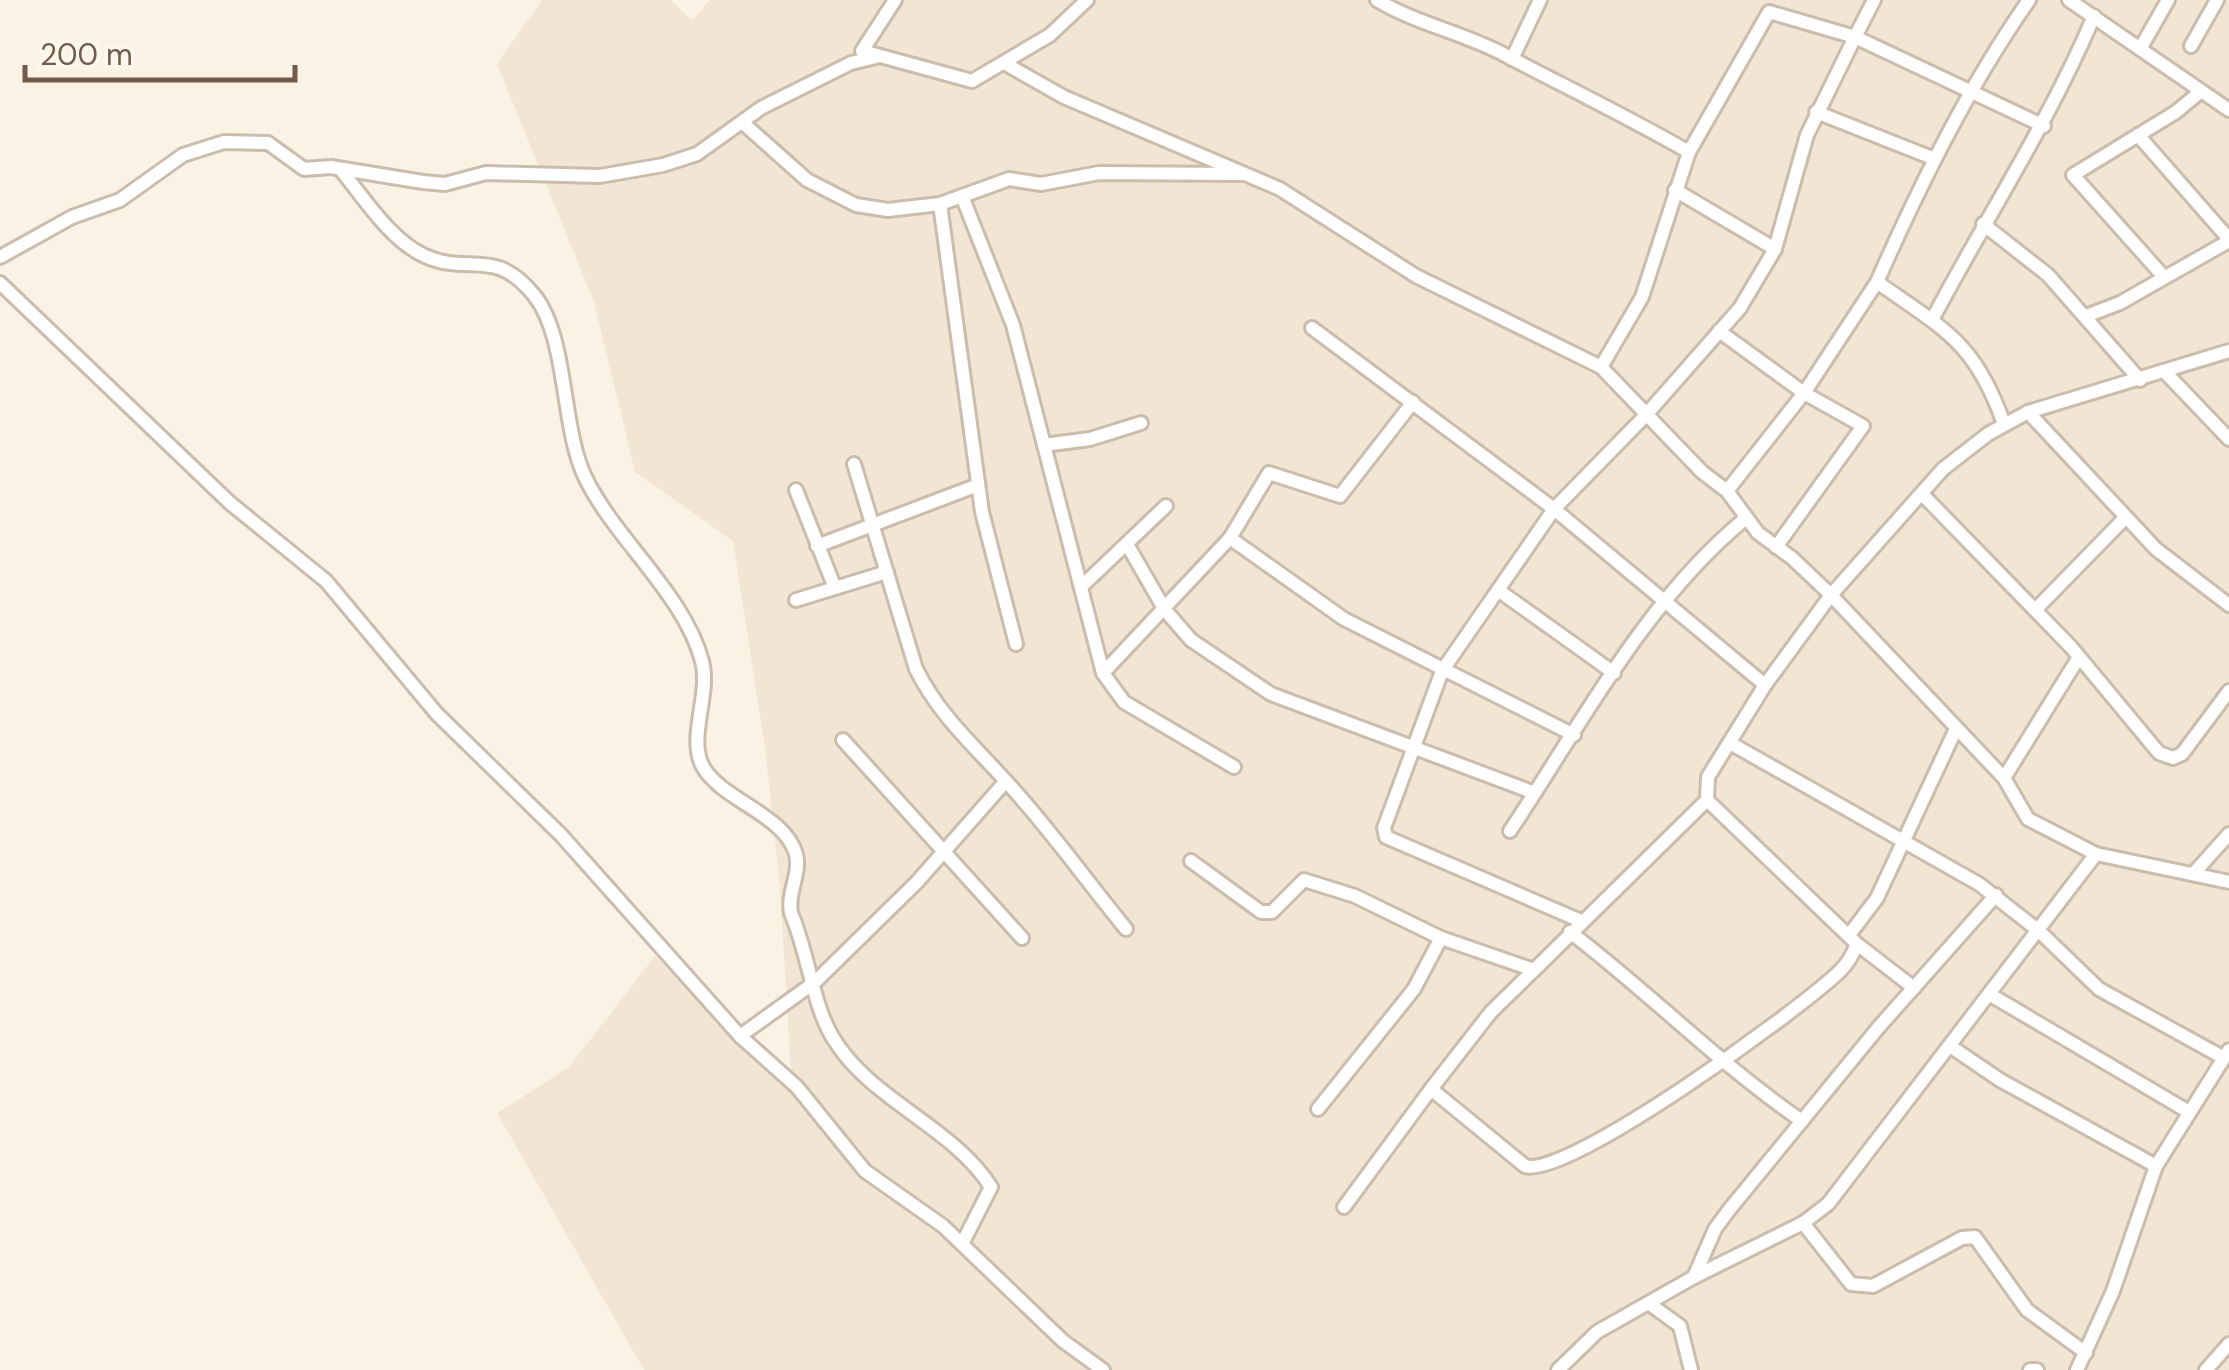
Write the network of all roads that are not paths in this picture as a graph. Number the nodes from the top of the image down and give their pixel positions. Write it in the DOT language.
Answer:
graph roads {
  1 [pos="896,0"];
  2 [pos="1088,0"];
  3 [pos="1377,0"];
  4 [pos="1410,0"];
  5 [pos="1540,0"];
  6 [pos="1874,0"];
  7 [pos="2029,0"];
  8 [pos="2069,0"];
  9 [pos="2168,0"];
  10 [pos="2217,0"];
  11 [pos="1772,6"];
  12 [pos="1404,16"];
  13 [pos="2094,16"];
  14 [pos="1855,36"];
  15 [pos="2190,46"];
  16 [pos="2140,49"];
  17 [pos="876,57"];
  18 [pos="1512,60"];
  19 [pos="1004,64"];
  20 [pos="2200,92"];
  21 [pos="1971,94"];
  22 [pos="2229,110"];
  23 [pos="1816,112"];
  24 [pos="743,124"];
  25 [pos="2044,126"];
  26 [pos="2138,135"];
  27 [pos="1689,152"];
  28 [pos="1935,159"];
  29 [pos="341,170"];
  30 [pos="1242,174"];
  31 [pos="1675,190"];
  32 [pos="962,196"];
  33 [pos="940,204"];
  34 [pos="1983,224"];
  35 [pos="2229,240"];
  36 [pos="1775,249"];
  37 [pos="0,257"];
  38 [pos="2164,276"];
  39 [pos="1877,282"];
  40 [pos="0,283"];
  41 [pos="2086,316"];
  42 [pos="1932,320"];
  43 [pos="1312,328"];
  44 [pos="1719,331"];
  45 [pos="2229,351"];
  46 [pos="1601,368"];
  47 [pos="2164,371"];
  48 [pos="2140,380"];
  49 [pos="1804,394"];
  50 [pos="1413,402"];
  51 [pos="2028,412"];
  52 [pos="1645,416"];
  53 [pos="1140,423"];
  54 [pos="2004,424"];
  55 [pos="2229,439"];
  56 [pos="1044,445"];
  57 [pos="854,464"];
  58 [pos="978,485"];
  59 [pos="796,490"];
  60 [pos="1727,490"];
  61 [pos="1922,494"];
  62 [pos="1166,506"];
  63 [pos="1554,508"];
  64 [pos="2126,517"];
  65 [pos="1746,518"];
  66 [pos="874,524"];
  67 [pos="1230,538"];
  68 [pos="817,546"];
  69 [pos="1128,546"];
  70 [pos="1776,547"];
  71 [pos="888,572"];
  72 [pos="1082,587"];
  73 [pos="834,588"];
  74 [pos="1498,590"];
  75 [pos="1831,595"];
  76 [pos="1664,599"];
  77 [pos="796,600"];
  78 [pos="2229,605"];
  79 [pos="2036,609"];
  80 [pos="1165,610"];
  81 [pos="1016,644"];
  82 [pos="2079,657"];
  83 [pos="1442,671"];
  84 [pos="1103,673"];
  85 [pos="1614,673"];
  86 [pos="1764,685"];
  87 [pos="2229,691"];
  88 [pos="1955,730"];
  89 [pos="1574,735"];
  90 [pos="843,740"];
  91 [pos="1730,743"];
  92 [pos="1414,747"];
  93 [pos="1234,768"];
  94 [pos="2004,778"];
  95 [pos="1006,781"];
  96 [pos="1534,793"];
  97 [pos="1707,800"];
  98 [pos="1510,830"];
  99 [pos="2229,834"];
  100 [pos="1904,844"];
  101 [pos="944,852"];
  102 [pos="2096,854"];
  103 [pos="1190,862"];
  104 [pos="2194,873"];
  105 [pos="2229,882"];
  106 [pos="1996,895"];
  107 [pos="1580,921"];
  108 [pos="1126,929"];
  109 [pos="2039,931"];
  110 [pos="1570,932"];
  111 [pos="1022,938"];
  112 [pos="1441,938"];
  113 [pos="1853,940"];
  114 [pos="1534,970"];
  115 [pos="815,982"];
  116 [pos="1914,988"];
  117 [pos="1990,994"];
  118 [pos="740,1036"];
  119 [pos="1950,1046"];
  120 [pos="2226,1054"];
  121 [pos="1720,1061"];
  122 [pos="1431,1089"];
  123 [pos="1318,1109"];
  124 [pos="2188,1112"];
  125 [pos="1802,1122"];
  126 [pos="2156,1166"];
  127 [pos="1344,1207"];
  128 [pos="1804,1223"];
  129 [pos="962,1244"];
  130 [pos="1694,1277"];
  131 [pos="1651,1305"];
  132 [pos="2229,1344"];
  133 [pos="2086,1353"];
  134 [pos="1103,1370"];
  135 [pos="1558,1370"];
  136 [pos="1691,1370"];
  137 [pos="2077,1370"];
  138 [pos="2206,1370"];
  1 -- 17 [label="street"];
  2 -- 19 [label="street"];
  3 -- 12 [label="street"];
  4 -- 12 [label="street"];
  5 -- 18 [label="street"];
  6 -- 14 [label="street"];
  7 -- 21 [label="street"];
  8 -- 13 [label="street"];
  9 -- 16 [label="street"];
  10 -- 15 [label="street"];
  11 -- 14 [label="street"];
  11 -- 27 [label="street"];
  12 -- 18 [label="street"];
  13 -- 16 [label="street"];
  13 -- 25 [label="street"];
  14 -- 21 [label="street"];
  14 -- 23 [label="street"];
  16 -- 20 [label="street"];
  17 -- 19 [label="street"];
  17 -- 24 [label="street"];
  18 -- 27 [label="street"];
  19 -- 30 [label="street"];
  20 -- 22 [label="street"];
  20 -- 26 [label="street"];
  21 -- 25 [label="street"];
  21 -- 28 [label="street"];
  23 -- 28 [label="street"];
  23 -- 36 [label="street"];
  24 -- 29 [label="street"];
  24 -- 33 [label="street"];
  25 -- 34 [label="street"];
  26 -- 35 [label="street"];
  26 -- 38 [label="street"];
  27 -- 31 [label="street"];
  28 -- 39 [label="street"];
  29 -- 37 [label="street"];
  29 -- 115 [label="street"];
  30 -- 32 [label="street"];
  30 -- 46 [label="street"];
  31 -- 36 [label="street"];
  31 -- 46 [label="street"];
  32 -- 33 [label="street"];
  32 -- 56 [label="street"];
  33 -- 58 [label="street"];
  34 -- 41 [label="street"];
  34 -- 42 [label="street"];
  35 -- 38 [label="street"];
  36 -- 44 [label="street"];
  38 -- 41 [label="street"];
  39 -- 42 [label="street"];
  39 -- 49 [label="street"];
  40 -- 118 [label="street"];
  41 -- 48 [label="street"];
  42 -- 54 [label="street"];
  43 -- 50 [label="street"];
  44 -- 49 [label="street"];
  44 -- 52 [label="street"];
  45 -- 47 [label="street"];
  46 -- 52 [label="street"];
  47 -- 48 [label="street"];
  47 -- 55 [label="street"];
  48 -- 51 [label="street"];
  49 -- 60 [label="street"];
  49 -- 70 [label="street"];
  50 -- 63 [label="street"];
  50 -- 67 [label="street"];
  51 -- 54 [label="street"];
  51 -- 64 [label="street"];
  52 -- 60 [label="street"];
  52 -- 63 [label="street"];
  53 -- 56 [label="street"];
  54 -- 61 [label="street"];
  56 -- 72 [label="street"];
  57 -- 66 [label="street"];
  58 -- 66 [label="street"];
  58 -- 81 [label="street"];
  59 -- 68 [label="street"];
  60 -- 65 [label="street"];
  61 -- 75 [label="street"];
  61 -- 79 [label="street"];
  62 -- 69 [label="street"];
  63 -- 74 [label="street"];
  63 -- 76 [label="street"];
  64 -- 78 [label="street"];
  64 -- 79 [label="street"];
  65 -- 70 [label="street"];
  65 -- 76 [label="street"];
  66 -- 68 [label="street"];
  66 -- 71 [label="street"];
  67 -- 80 [label="street"];
  67 -- 83 [label="street"];
  68 -- 73 [label="street"];
  69 -- 72 [label="street"];
  69 -- 80 [label="street"];
  70 -- 75 [label="street"];
  71 -- 73 [label="street"];
  71 -- 95 [label="street"];
  72 -- 84 [label="street"];
  73 -- 77 [label="street"];
  74 -- 83 [label="street"];
  74 -- 85 [label="street"];
  75 -- 86 [label="street"];
  75 -- 88 [label="street"];
  76 -- 85 [label="street"];
  76 -- 86 [label="street"];
  79 -- 82 [label="street"];
  80 -- 84 [label="street"];
  80 -- 92 [label="street"];
  82 -- 87 [label="street"];
  82 -- 94 [label="street"];
  83 -- 89 [label="street"];
  83 -- 92 [label="street"];
  84 -- 93 [label="street"];
  85 -- 89 [label="street"];
  86 -- 91 [label="street"];
  88 -- 94 [label="street"];
  88 -- 100 [label="street"];
  89 -- 96 [label="street"];
  90 -- 101 [label="street"];
  91 -- 97 [label="street"];
  91 -- 100 [label="street"];
  92 -- 96 [label="street"];
  92 -- 107 [label="street"];
  94 -- 102 [label="street"];
  95 -- 101 [label="street"];
  95 -- 108 [label="street"];
  96 -- 98 [label="street"];
  97 -- 107 [label="street"];
  97 -- 113 [label="street"];
  99 -- 104 [label="street"];
  100 -- 106 [label="street"];
  100 -- 113 [label="street"];
  101 -- 111 [label="street"];
  101 -- 115 [label="street"];
  102 -- 104 [label="street"];
  102 -- 109 [label="street"];
  103 -- 112 [label="street"];
  104 -- 105 [label="street"];
  106 -- 109 [label="street"];
  106 -- 116 [label="street"];
  107 -- 110 [label="street"];
  109 -- 117 [label="street"];
  109 -- 120 [label="street"];
  110 -- 114 [label="street"];
  110 -- 121 [label="street"];
  112 -- 114 [label="street"];
  112 -- 123 [label="street"];
  113 -- 116 [label="street"];
  113 -- 121 [label="street"];
  114 -- 122 [label="street"];
  115 -- 118 [label="street"];
  115 -- 129 [label="street"];
  116 -- 125 [label="street"];
  117 -- 119 [label="street"];
  117 -- 124 [label="street"];
  118 -- 129 [label="street"];
  119 -- 126 [label="street"];
  119 -- 128 [label="street"];
  120 -- 124 [label="street"];
  121 -- 122 [label="street"];
  121 -- 125 [label="street"];
  122 -- 127 [label="street"];
  124 -- 126 [label="street"];
  125 -- 130 [label="street"];
  126 -- 133 [label="street"];
  128 -- 130 [label="street"];
  128 -- 133 [label="street"];
  129 -- 134 [label="street"];
  130 -- 131 [label="street"];
  131 -- 135 [label="street"];
  131 -- 136 [label="street"];
  132 -- 138 [label="street"];
  133 -- 137 [label="street"];
}
